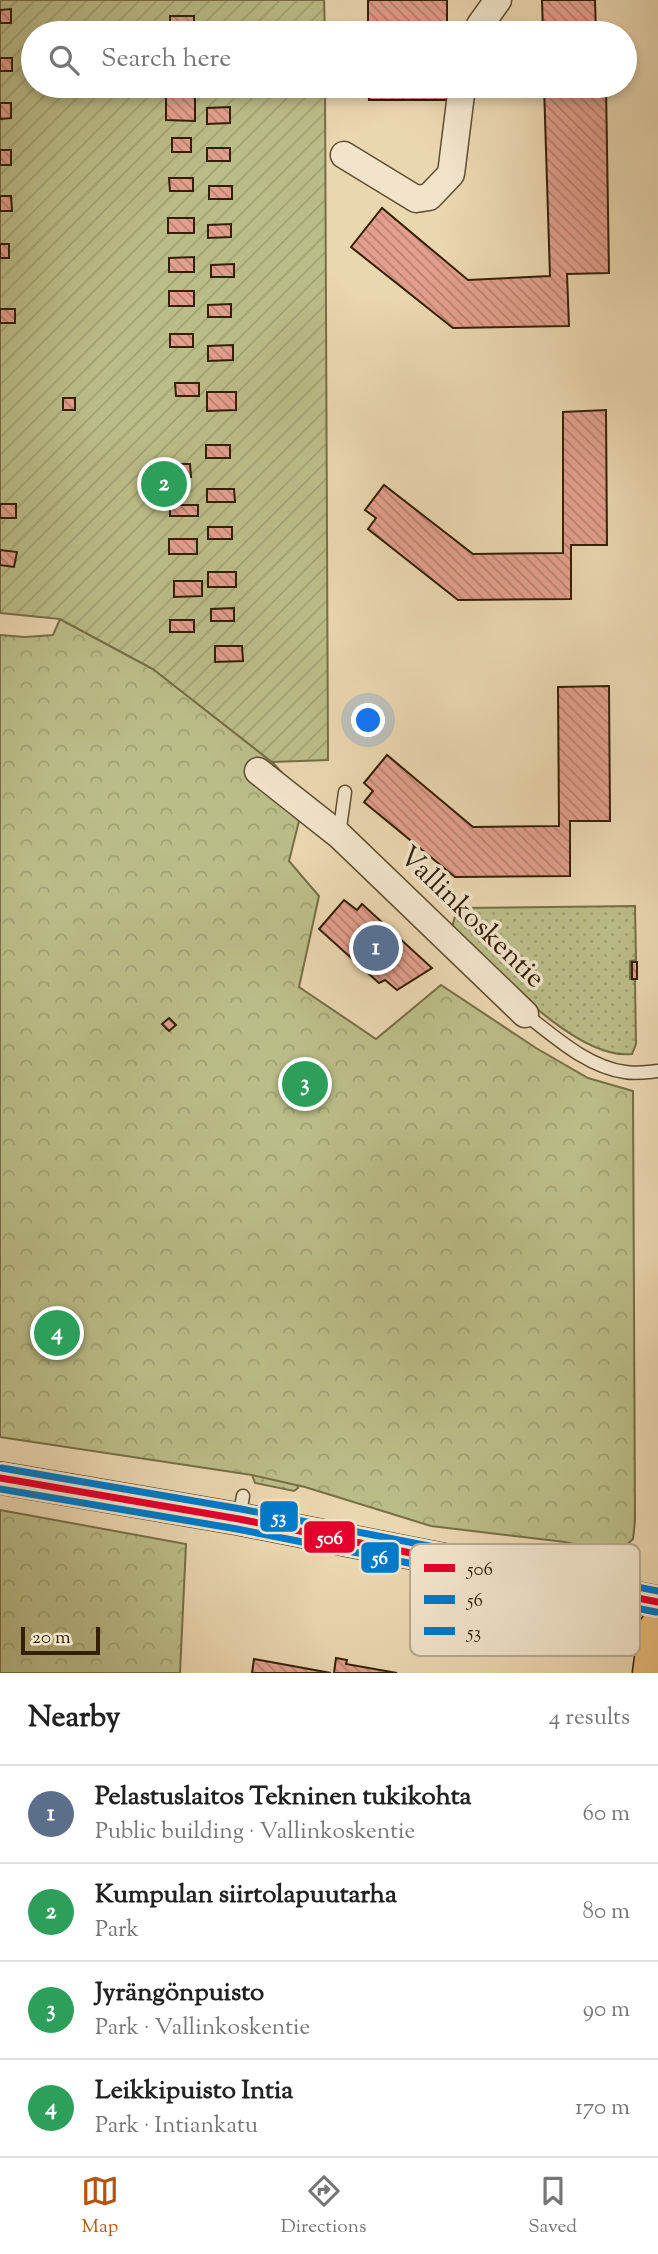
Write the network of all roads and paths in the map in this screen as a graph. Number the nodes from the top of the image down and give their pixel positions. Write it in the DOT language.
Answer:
graph roads {
  1 [pos="498,0"];
  2 [pos="483,21"];
  3 [pos="460,98"];
  4 [pos="344,155"];
  5 [pos="258,771"];
  6 [pos="345,792"];
  7 [pos="339,835"];
  8 [pos="525,1014"];
  9 [pos="658,1071"];
  10 [pos="0,1478"];
  11 [pos="410,1546"];
  12 [pos="640,1598"];
  13 [pos="658,1602"];
  14 [pos="658,1629"];
  15 [pos="652,1673"];
  1 -- 2 [label="street"];
  3 -- 4 [label="street"];
  5 -- 7 [label="street, Vallinkoskentie"];
  6 -- 7 [label="lane"];
  7 -- 8 [label="street, Vallinkoskentie"];
  8 -- 9 [label="lane, Vallinkoskentie"];
  10 -- 11 [label="street"];
  12 -- 13 [label="street"];
  14 -- 15 [label="main road"];
}
